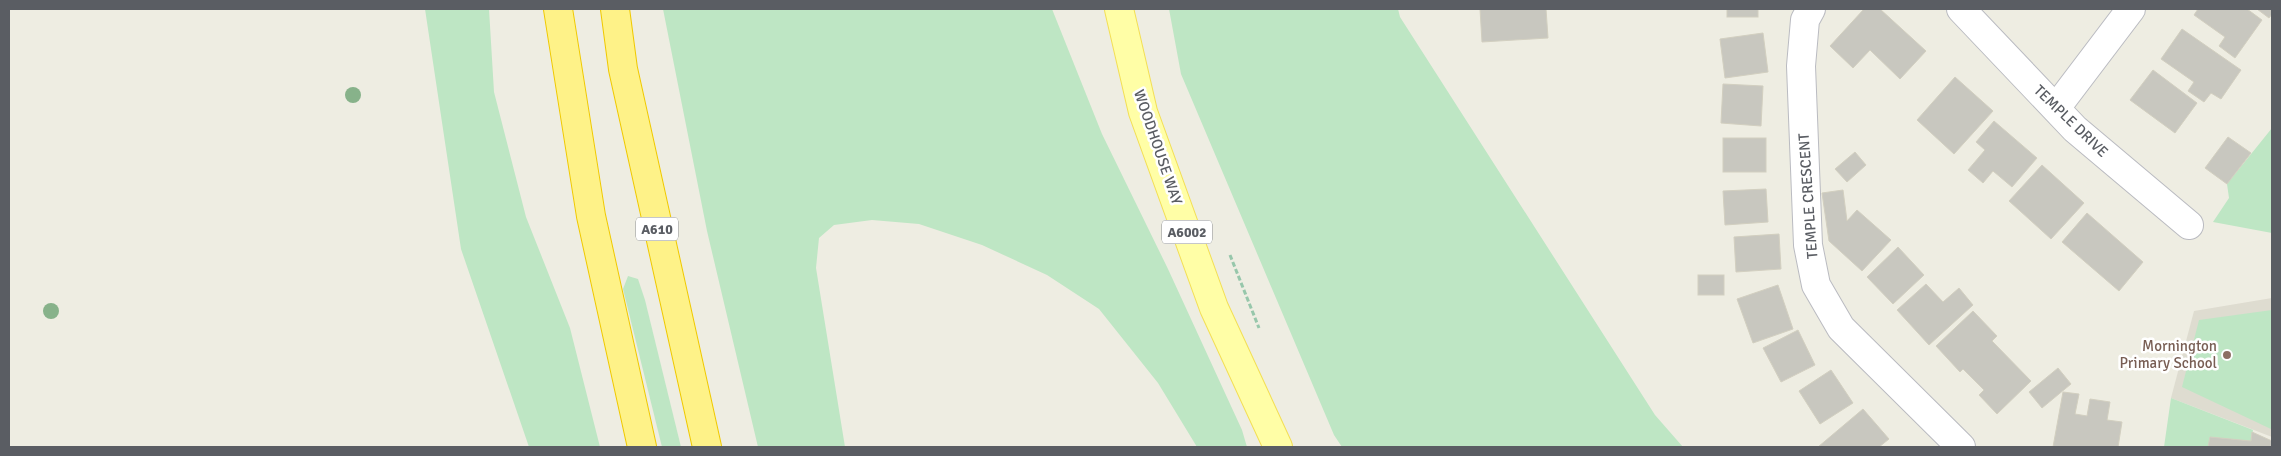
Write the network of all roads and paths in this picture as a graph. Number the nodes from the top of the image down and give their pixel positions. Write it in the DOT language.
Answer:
graph roads {
  1 [pos="558,9"];
  2 [pos="615,9"];
  3 [pos="1119,9"];
  4 [pos="1811,9"];
  5 [pos="1961,9"];
  6 [pos="2131,9"];
  7 [pos="2056,108"];
  8 [pos="2189,225"];
  9 [pos="1226,246"];
  10 [pos="1259,328"];
  11 [pos="642,447"];
  12 [pos="707,447"];
  13 [pos="1278,447"];
  14 [pos="1961,447"];
  1 -- 11 [label="highway"];
  2 -- 12 [label="highway, A610"];
  3 -- 13 [label="main road, WOODHOUSE WAY / A6002"];
  4 -- 14 [label="street, TEMPLE CRESCENT"];
  5 -- 7 [label="street, TEMPLE DRIVE"];
  6 -- 7 [label="street"];
  7 -- 8 [label="street, TEMPLE DRIVE"];
  9 -- 10 [label="path"];
}
